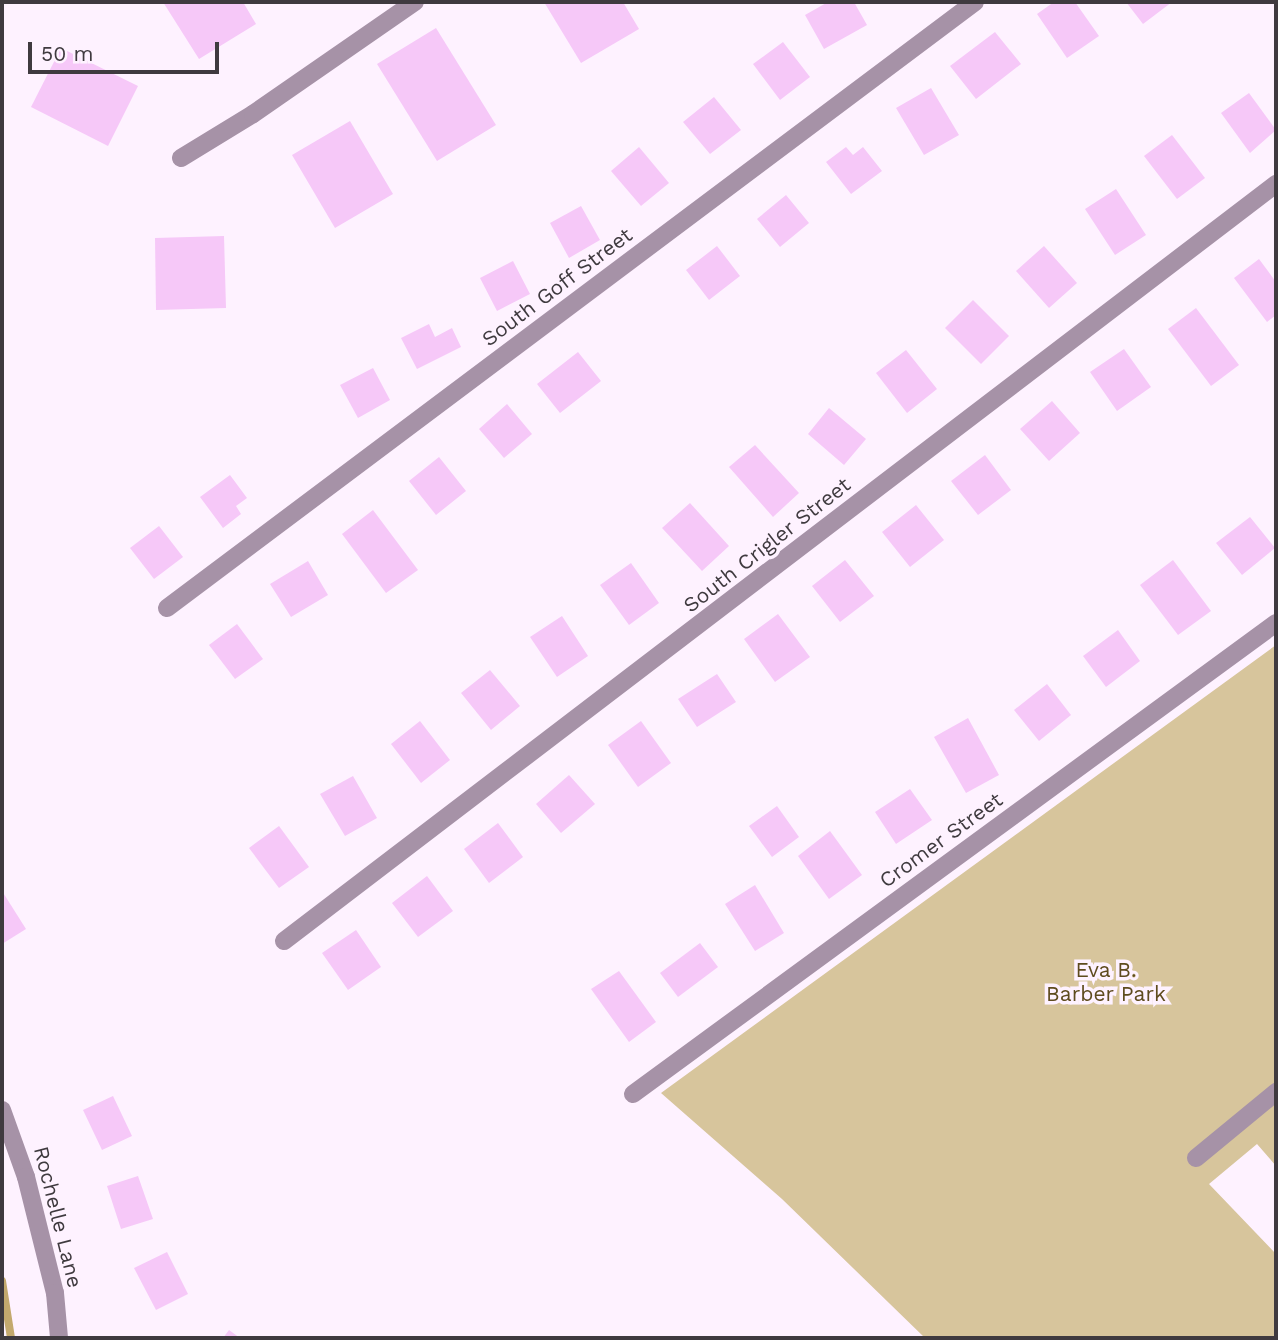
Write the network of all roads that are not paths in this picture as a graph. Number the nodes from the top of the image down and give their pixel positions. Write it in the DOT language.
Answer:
graph roads {
  1 [pos="415,2"];
  2 [pos="975,2"];
  3 [pos="181,158"];
  4 [pos="1276,184"];
  5 [pos="167,608"];
  6 [pos="1276,623"];
  7 [pos="284,941"];
  8 [pos="1276,1092"];
  9 [pos="633,1094"];
  10 [pos="2,1110"];
  11 [pos="1196,1158"];
  12 [pos="58,1338"];
  1 -- 3 [label="street"];
  2 -- 5 [label="street, South Goff Street"];
  4 -- 7 [label="street, South Crigler Street"];
  6 -- 9 [label="street, Cromer Street"];
  8 -- 11 [label="street"];
  10 -- 12 [label="street, Rochelle Lane"];
}
